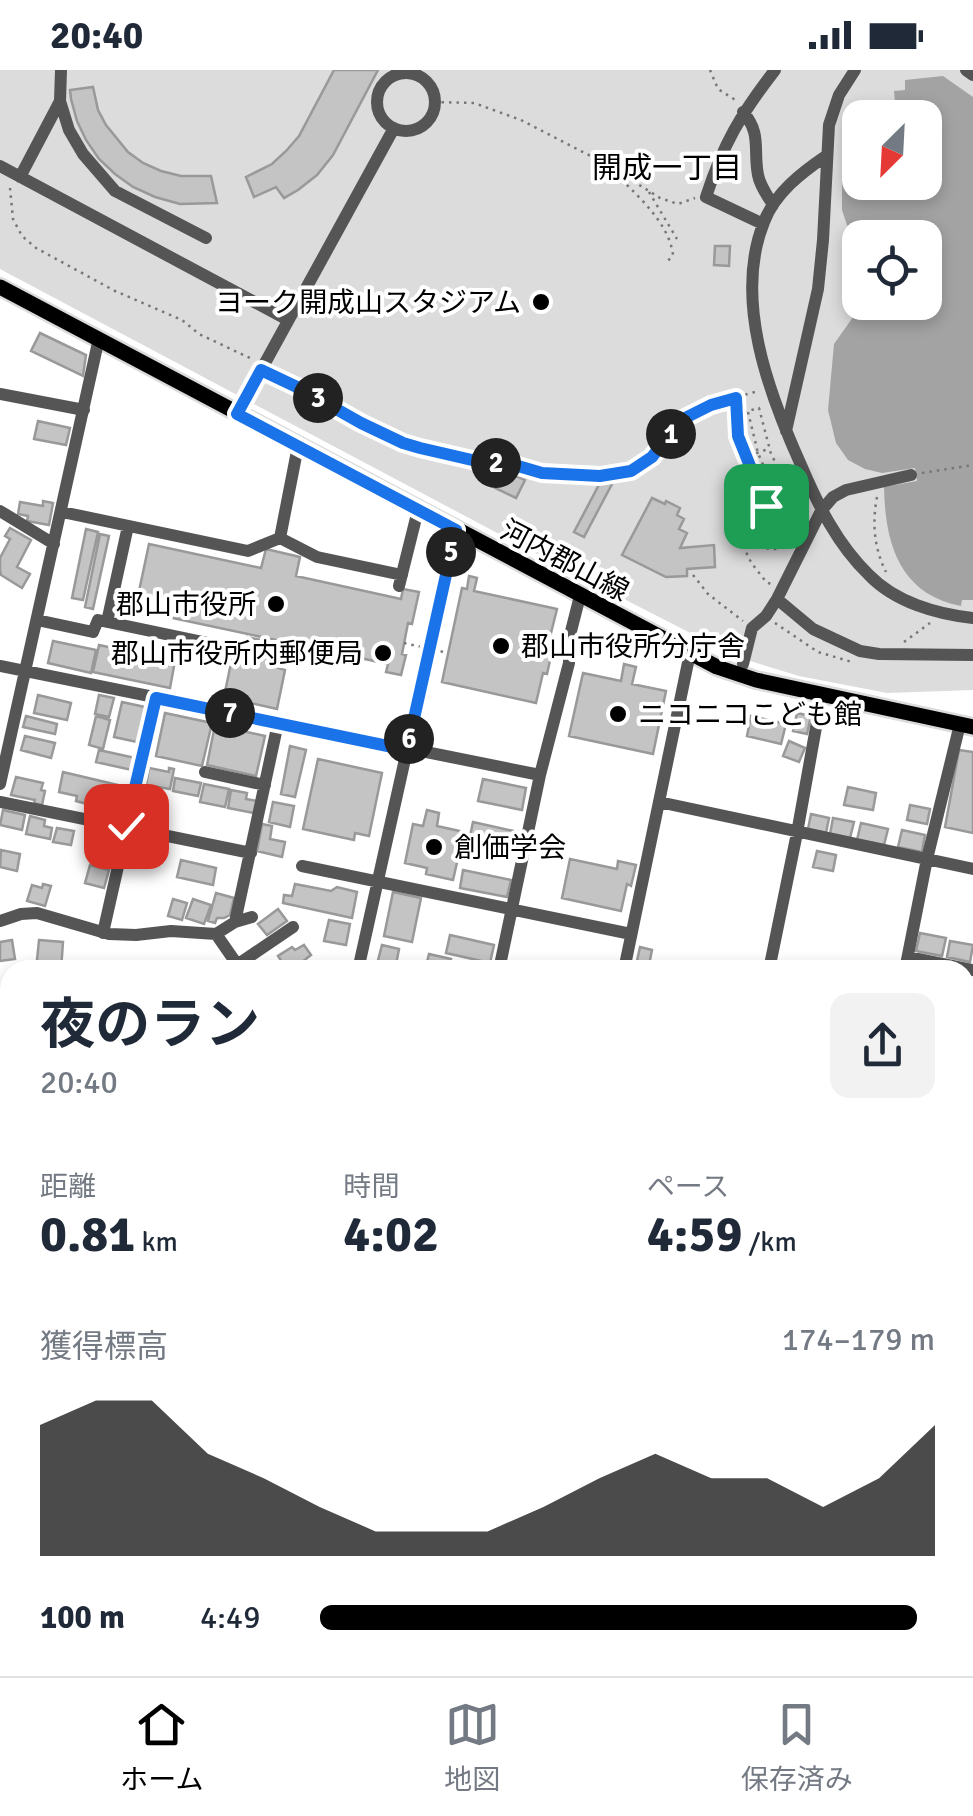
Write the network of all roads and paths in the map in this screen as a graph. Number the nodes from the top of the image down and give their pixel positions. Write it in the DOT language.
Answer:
graph roads {
  1 [pos="61,70"];
  2 [pos="710,70"];
  3 [pos="775,70"];
  4 [pos="855,70"];
  5 [pos="966,70"];
  6 [pos="394,73"];
  7 [pos="973,75"];
  8 [pos="60,101"];
  9 [pos="434,102"];
  10 [pos="745,109"];
  11 [pos="394,128"];
  12 [pos="826,156"];
  13 [pos="606,164"];
  14 [pos="11,171"];
  15 [pos="648,191"];
  16 [pos="706,197"];
  17 [pos="773,204"];
  18 [pos="763,224"];
  19 [pos="206,238"];
  20 [pos="678,239"];
  21 [pos="666,262"];
  22 [pos="0,287"];
  23 [pos="288,320"];
  24 [pos="99,338"];
  25 [pos="262,368"];
  26 [pos="769,388"];
  27 [pos="0,394"];
  28 [pos="736,398"];
  29 [pos="84,410"];
  30 [pos="747,411"];
  31 [pos="237,414"];
  32 [pos="736,414"];
  33 [pos="786,431"];
  34 [pos="298,446"];
  35 [pos="769,448"];
  36 [pos="758,453"];
  37 [pos="746,457"];
  38 [pos="973,464"];
  39 [pos="911,475"];
  40 [pos="882,482"];
  41 [pos="772,487"];
  42 [pos="760,490"];
  43 [pos="792,494"];
  44 [pos="801,505"];
  45 [pos="766,506"];
  46 [pos="418,510"];
  47 [pos="0,511"];
  48 [pos="62,512"];
  49 [pos="742,512"];
  50 [pos="784,512"];
  51 [pos="821,512"];
  52 [pos="760,522"];
  53 [pos="128,526"];
  54 [pos="743,528"];
  55 [pos="456,530"];
  56 [pos="778,530"];
  57 [pos="748,536"];
  58 [pos="280,538"];
  59 [pos="54,544"];
  60 [pos="786,546"];
  61 [pos="693,575"];
  62 [pos="779,594"];
  63 [pos="580,596"];
  64 [pos="907,601"];
  65 [pos="943,613"];
  66 [pos="973,618"];
  67 [pos="38,620"];
  68 [pos="107,622"];
  69 [pos="752,628"];
  70 [pos="208,642"];
  71 [pos="404,643"];
  72 [pos="448,653"];
  73 [pos="690,653"];
  74 [pos="894,654"];
  75 [pos="973,655"];
  76 [pos="743,664"];
  77 [pos="0,666"];
  78 [pos="26,672"];
  79 [pos="822,694"];
  80 [pos="156,698"];
  81 [pos="278,723"];
  82 [pos="967,726"];
  83 [pos="407,750"];
  84 [pos="205,772"];
  85 [pos="540,775"];
  86 [pos="0,784"];
  87 [pos="265,784"];
  88 [pos="0,802"];
  89 [pos="659,802"];
  90 [pos="126,826"];
  91 [pos="798,833"];
  92 [pos="251,853"];
  93 [pos="928,859"];
  94 [pos="302,866"];
  95 [pos="973,868"];
  96 [pos="378,883"];
  97 [pos="513,911"];
  98 [pos="252,916"];
  99 [pos="0,921"];
  100 [pos="234,922"];
  101 [pos="293,927"];
  102 [pos="103,933"];
  103 [pos="216,934"];
  104 [pos="631,934"];
  105 [pos="234,960"];
  106 [pos="248,960"];
  107 [pos="360,960"];
  108 [pos="501,960"];
  109 [pos="626,960"];
  110 [pos="771,960"];
  111 [pos="907,960"];
  1 -- 8 [label="street"];
  2 -- 10 [label="path"];
  3 -- 10 [label="street"];
  4 -- 12 [label="street"];
  5 -- 7 [label="street"];
  6 -- 9 [label="street"];
  6 -- 11 [label="street"];
  8 -- 14 [label="street"];
  8 -- 19 [label="street"];
  9 -- 11 [label="street"];
  9 -- 13 [label="path"];
  10 -- 16 [label="street"];
  10 -- 17 [label="street"];
  11 -- 23 [label="street"];
  12 -- 17 [label="street"];
  12 -- 33 [label="street"];
  13 -- 15 [label="path"];
  13 -- 21 [label="path"];
  14 -- 23 [label="street"];
  14 -- 25 [label="path"];
  15 -- 16 [label="path"];
  15 -- 20 [label="path"];
  16 -- 18 [label="street"];
  17 -- 18 [label="street"];
  18 -- 26 [label="street"];
  22 -- 24 [label="main road, 河内郡山線"];
  23 -- 25 [label="street"];
  24 -- 29 [label="street"];
  24 -- 31 [label="main road, 河内郡山線"];
  25 -- 28 [label="path"];
  25 -- 31 [label="street"];
  26 -- 28 [label="path"];
  26 -- 33 [label="street"];
  27 -- 29 [label="street"];
  28 -- 32 [label="path"];
  29 -- 48 [label="street"];
  30 -- 32 [label="path"];
  30 -- 35 [label="path"];
  30 -- 36 [label="path"];
  31 -- 34 [label="main road, 河内郡山線"];
  32 -- 37 [label="path"];
  33 -- 51 [label="street"];
  34 -- 46 [label="main road, 河内郡山線"];
  34 -- 58 [label="street"];
  35 -- 36 [label="path"];
  35 -- 43 [label="path"];
  36 -- 37 [label="path"];
  36 -- 41 [label="path"];
  37 -- 42 [label="path"];
  37 -- 49 [label="path"];
  38 -- 39 [label="path"];
  39 -- 40 [label="street"];
  40 -- 51 [label="street"];
  40 -- 64 [label="path"];
  41 -- 42 [label="path"];
  41 -- 43 [label="path"];
  42 -- 45 [label="path"];
  42 -- 49 [label="path"];
  43 -- 44 [label="path"];
  44 -- 50 [label="path"];
  44 -- 60 [label="path"];
  45 -- 50 [label="path"];
  45 -- 52 [label="path"];
  46 -- 55 [label="main road, 河内郡山線"];
  46 -- 58 [label="street"];
  47 -- 59 [label="street"];
  48 -- 53 [label="street"];
  48 -- 59 [label="street"];
  49 -- 54 [label="path"];
  50 -- 56 [label="path"];
  51 -- 62 [label="street"];
  51 -- 64 [label="street"];
  52 -- 54 [label="path"];
  52 -- 56 [label="path"];
  53 -- 58 [label="street"];
  53 -- 68 [label="street"];
  54 -- 57 [label="path"];
  55 -- 63 [label="main road, 河内郡山線"];
  55 -- 83 [label="street"];
  56 -- 60 [label="path"];
  57 -- 60 [label="path"];
  57 -- 62 [label="path"];
  59 -- 67 [label="street"];
  61 -- 69 [label="path"];
  62 -- 69 [label="street"];
  62 -- 74 [label="street"];
  63 -- 73 [label="main road, 河内郡山線"];
  63 -- 85 [label="street"];
  64 -- 65 [label="street"];
  65 -- 66 [label="street"];
  65 -- 74 [label="path"];
  67 -- 68 [label="street"];
  67 -- 78 [label="street"];
  68 -- 70 [label="street"];
  69 -- 76 [label="street"];
  71 -- 72 [label="path, bridge"];
  73 -- 79 [label="main road, 河内郡山線"];
  73 -- 89 [label="street"];
  74 -- 75 [label="street"];
  77 -- 78 [label="street"];
  78 -- 80 [label="street"];
  78 -- 86 [label="street"];
  79 -- 82 [label="main road, 河内郡山線"];
  79 -- 91 [label="street"];
  80 -- 81 [label="street"];
  80 -- 90 [label="street"];
  81 -- 83 [label="street"];
  81 -- 87 [label="street"];
  82 -- 93 [label="street"];
  83 -- 85 [label="street"];
  83 -- 96 [label="street"];
  84 -- 87 [label="street"];
  85 -- 97 [label="street"];
  87 -- 92 [label="street"];
  88 -- 90 [label="street"];
  89 -- 91 [label="street"];
  89 -- 104 [label="street"];
  90 -- 92 [label="street"];
  90 -- 102 [label="street"];
  91 -- 93 [label="street"];
  91 -- 110 [label="street"];
  92 -- 100 [label="street"];
  93 -- 95 [label="street"];
  93 -- 111 [label="street"];
  94 -- 96 [label="street"];
  96 -- 97 [label="street"];
  96 -- 107 [label="street"];
  97 -- 104 [label="street"];
  97 -- 108 [label="street"];
  98 -- 100 [label="street"];
  99 -- 102 [label="street"];
  100 -- 103 [label="street"];
  101 -- 106 [label="street"];
  102 -- 103 [label="street"];
  103 -- 105 [label="street"];
  104 -- 109 [label="street"];
}
